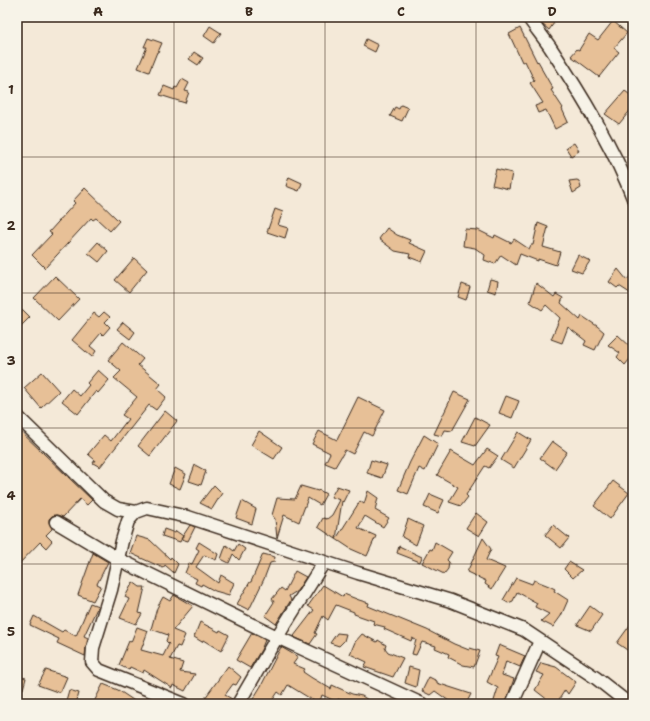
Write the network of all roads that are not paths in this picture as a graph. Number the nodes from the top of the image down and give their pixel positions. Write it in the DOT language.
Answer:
graph roads {
  1 [pos="528,17"];
  2 [pos="633,198"];
  3 [pos="17,416"];
  4 [pos="136,512"];
  5 [pos="56,522"];
  6 [pos="118,559"];
  7 [pos="324,562"];
  8 [pos="277,637"];
  9 [pos="540,641"];
  10 [pos="184,704"];
  11 [pos="238,704"];
  12 [pos="422,704"];
  13 [pos="512,704"];
  14 [pos="629,704"];
  1 -- 2 [label="street"];
  3 -- 4 [label="street"];
  4 -- 6 [label="street"];
  4 -- 7 [label="street"];
  5 -- 6 [label="street"];
  6 -- 8 [label="street"];
  6 -- 10 [label="street"];
  7 -- 8 [label="street"];
  7 -- 9 [label="street"];
  8 -- 11 [label="street"];
  8 -- 12 [label="street"];
  9 -- 13 [label="street"];
  9 -- 14 [label="street"];
}
